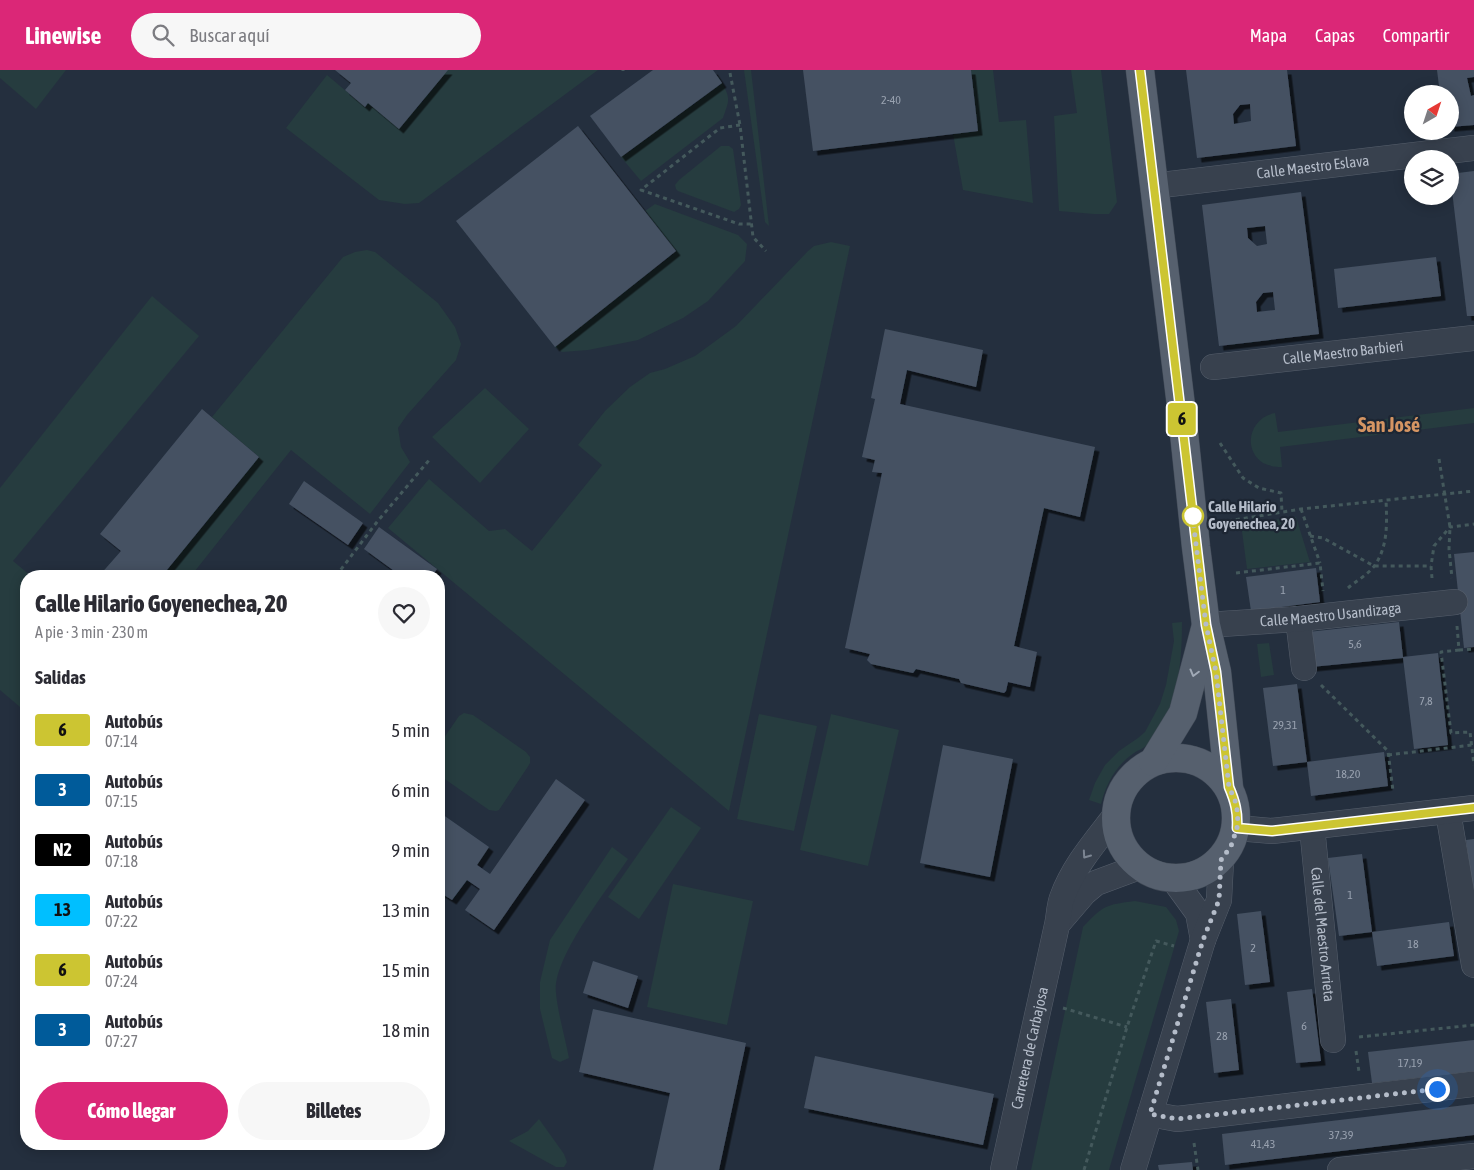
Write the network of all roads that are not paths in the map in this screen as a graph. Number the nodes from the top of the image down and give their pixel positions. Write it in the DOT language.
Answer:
graph roads {
  1 [pos="1140,70"];
  2 [pos="1474,148"];
  3 [pos="1153,186"];
  4 [pos="1474,338"];
  5 [pos="1213,367"];
  6 [pos="1444,603"];
  7 [pos="1298,619"];
  8 [pos="1206,625"];
  9 [pos="1304,668"];
  10 [pos="1153,762"];
  11 [pos="1229,787"];
  12 [pos="1474,808"];
  13 [pos="1448,812"];
  14 [pos="1115,816"];
  15 [pos="1312,827"];
  16 [pos="1237,828"];
  17 [pos="1221,860"];
  18 [pos="1139,867"];
  19 [pos="1174,880"];
  20 [pos="1057,925"];
  21 [pos="1192,944"];
  22 [pos="1474,965"];
  23 [pos="1333,1040"];
  24 [pos="1474,1084"];
  25 [pos="1150,1114"];
  26 [pos="1474,1156"];
  27 [pos="1004,1170"];
  28 [pos="1133,1170"];
  29 [pos="1340,1170"];
  1 -- 3 [label="main road"];
  2 -- 3 [label="street, Calle Maestro Eslava"];
  3 -- 8 [label="main road"];
  4 -- 5 [label="street, Calle Maestro Barbieri"];
  6 -- 7 [label="street, Calle Maestro Usandizaga"];
  7 -- 8 [label="street, Calle Maestro Usandizaga"];
  7 -- 9 [label="street"];
  8 -- 10 [label="main road, one-way"];
  8 -- 11 [label="main road"];
  10 -- 11 [label="main road"];
  10 -- 14 [label="main road"];
  11 -- 16 [label="main road"];
  12 -- 13 [label="street"];
  13 -- 15 [label="street"];
  13 -- 22 [label="street"];
  14 -- 18 [label="main road"];
  14 -- 20 [label="street, Carretera de Carbajosa, one-way"];
  15 -- 16 [label="street"];
  15 -- 23 [label="street, Calle del Maestro Arrieta"];
  16 -- 17 [label="main road"];
  17 -- 19 [label="main road"];
  17 -- 21 [label="street"];
  18 -- 19 [label="main road"];
  18 -- 20 [label="street, Carretera de Carbajosa"];
  19 -- 21 [label="street"];
  20 -- 27 [label="street, Carretera de Carbajosa"];
  21 -- 25 [label="street"];
  24 -- 25 [label="street"];
  25 -- 28 [label="street"];
  26 -- 29 [label="street"];
}
